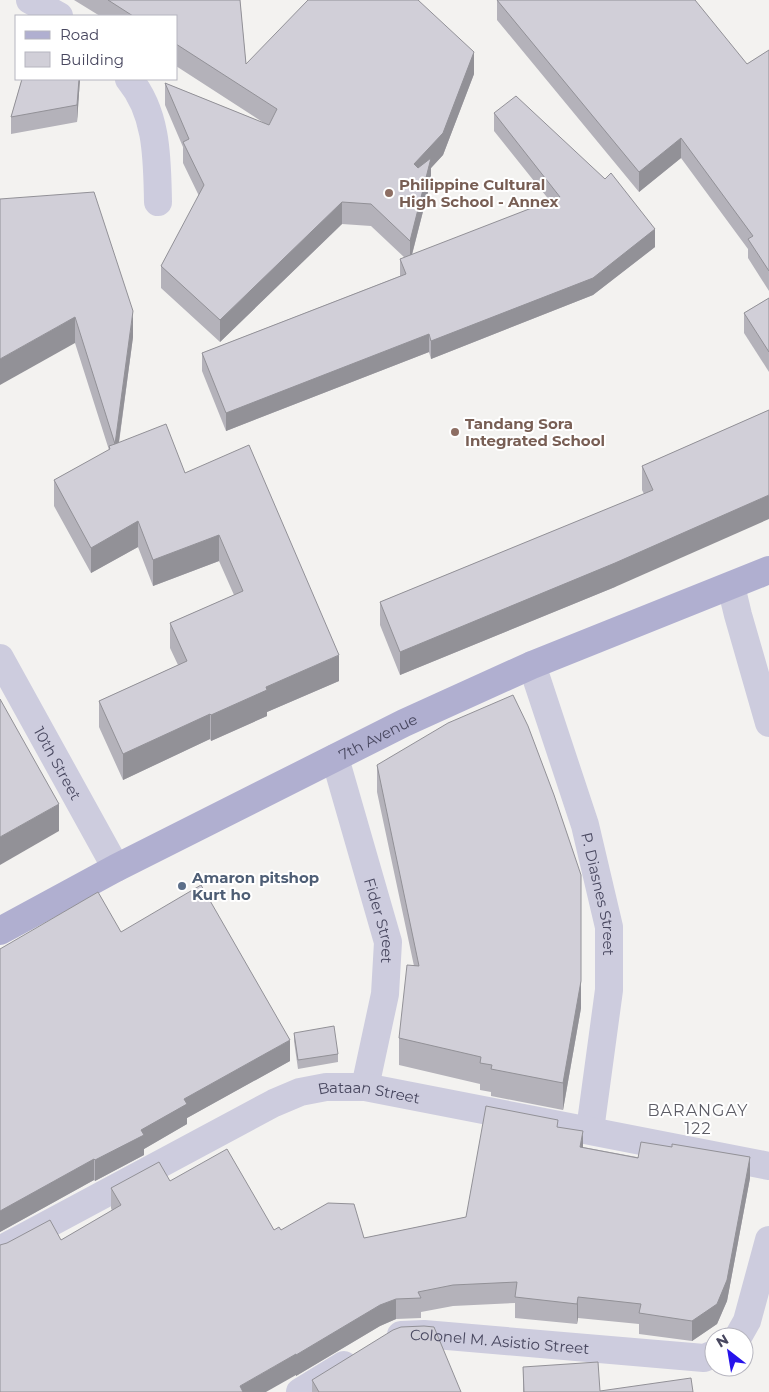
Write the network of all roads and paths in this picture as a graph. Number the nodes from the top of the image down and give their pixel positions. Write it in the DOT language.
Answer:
graph roads {
  1 [pos="30,0"];
  2 [pos="57,15"];
  3 [pos="130,80"];
  4 [pos="158,202"];
  5 [pos="769,570"];
  6 [pos="731,586"];
  7 [pos="0,658"];
  8 [pos="532,665"];
  9 [pos="769,723"];
  10 [pos="335,758"];
  11 [pos="116,868"];
  12 [pos="0,931"];
  13 [pos="365,1087"];
  14 [pos="590,1130"];
  15 [pos="769,1166"];
  16 [pos="769,1240"];
  17 [pos="0,1250"];
  18 [pos="744,1327"];
  19 [pos="704,1358"];
  20 [pos="300,1392"];
  1 -- 2 [label="street"];
  3 -- 4 [label="street"];
  5 -- 6 [label="main road, 7th Avenue"];
  6 -- 8 [label="main road, 7th Avenue"];
  6 -- 9 [label="street"];
  7 -- 11 [label="street, 10th Street"];
  8 -- 10 [label="main road, 7th Avenue"];
  8 -- 14 [label="street, P. Diasnes Street"];
  10 -- 11 [label="main road, 7th Avenue"];
  10 -- 13 [label="street, Fider Street"];
  11 -- 12 [label="main road, 7th Avenue"];
  13 -- 14 [label="street, Bataan Street"];
  13 -- 17 [label="street, Bataan Street"];
  14 -- 15 [label="street, Bataan Street"];
  16 -- 18 [label="street"];
  19 -- 20 [label="street, Colonel M. Asistio Street"];
}
